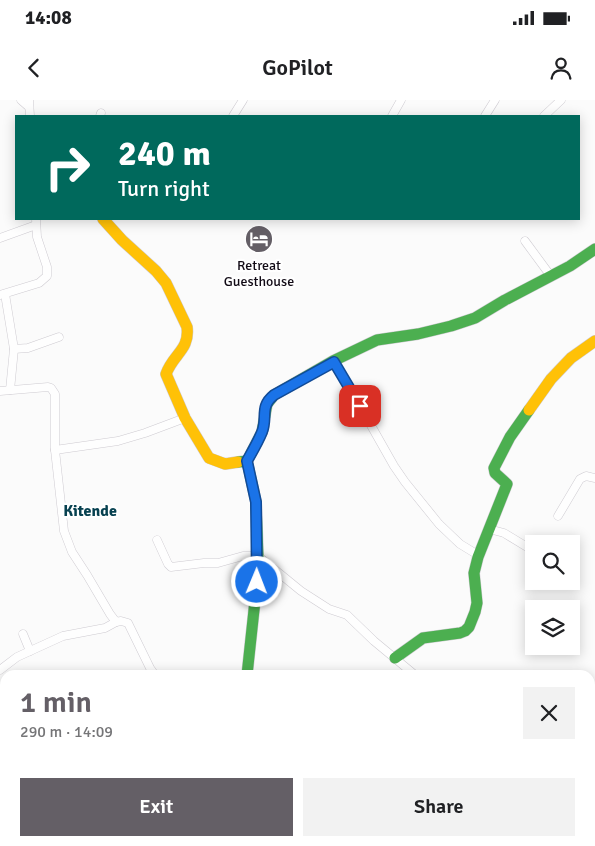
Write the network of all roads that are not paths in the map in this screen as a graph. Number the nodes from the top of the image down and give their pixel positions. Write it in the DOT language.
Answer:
graph roads {
  1 [pos="21,100"];
  2 [pos="242,100"];
  3 [pos="401,100"];
  4 [pos="495,100"];
  5 [pos="561,100"];
  6 [pos="29,103"];
  7 [pos="234,115"];
  8 [pos="393,115"];
  9 [pos="486,115"];
  10 [pos="545,115"];
  11 [pos="104,220"];
  12 [pos="36,222"];
  13 [pos="0,238"];
  14 [pos="525,240"];
  15 [pos="595,250"];
  16 [pos="550,275"];
  17 [pos="3,295"];
  18 [pos="59,338"];
  19 [pos="595,341"];
  20 [pos="14,349"];
  21 [pos="334,362"];
  22 [pos="10,390"];
  23 [pos="0,391"];
  24 [pos="185,418"];
  25 [pos="55,450"];
  26 [pos="247,461"];
  27 [pos="595,478"];
  28 [pos="558,516"];
  29 [pos="489,529"];
  30 [pos="157,540"];
  31 [pos="525,546"];
  32 [pos="478,555"];
  33 [pos="258,556"];
  34 [pos="116,622"];
  35 [pos="22,634"];
  36 [pos="30,650"];
  37 [pos="395,658"];
  38 [pos="0,670"];
  39 [pos="151,670"];
  40 [pos="248,670"];
  41 [pos="409,670"];
  1 -- 6 [label="street"];
  2 -- 7 [label="street"];
  3 -- 8 [label="street"];
  4 -- 9 [label="street"];
  5 -- 10 [label="street"];
  11 -- 24 [label="street"];
  12 -- 13 [label="street"];
  12 -- 17 [label="street"];
  14 -- 16 [label="street"];
  15 -- 16 [label="street"];
  16 -- 21 [label="street"];
  17 -- 20 [label="street"];
  18 -- 20 [label="street"];
  19 -- 29 [label="street"];
  20 -- 22 [label="street"];
  21 -- 26 [label="street"];
  21 -- 32 [label="street"];
  22 -- 23 [label="street"];
  22 -- 25 [label="street"];
  24 -- 25 [label="street"];
  24 -- 26 [label="street"];
  25 -- 34 [label="street"];
  26 -- 33 [label="street"];
  27 -- 28 [label="street"];
  29 -- 31 [label="street"];
  29 -- 32 [label="street"];
  30 -- 33 [label="street"];
  32 -- 37 [label="street"];
  33 -- 37 [label="street"];
  33 -- 40 [label="street"];
  34 -- 36 [label="street"];
  34 -- 39 [label="street"];
  35 -- 36 [label="street"];
  36 -- 38 [label="street"];
  37 -- 41 [label="street"];
}
